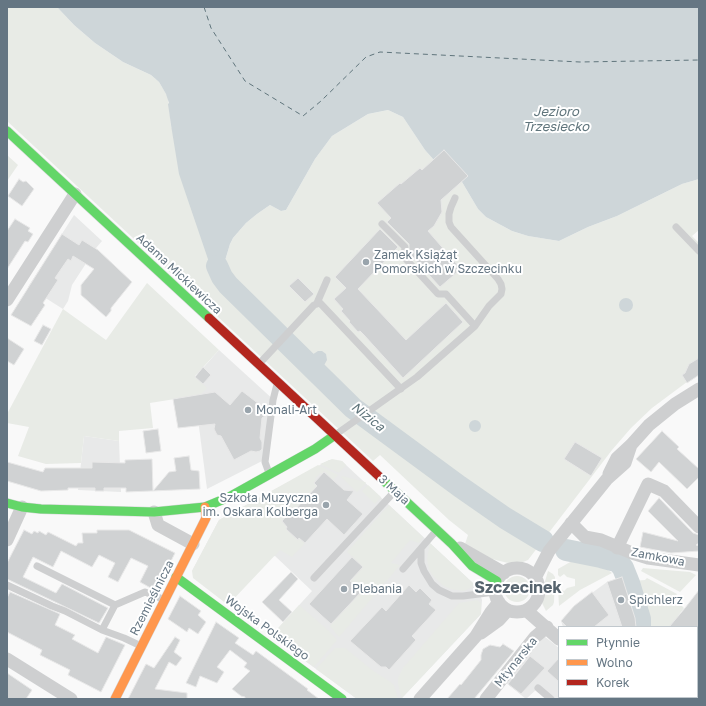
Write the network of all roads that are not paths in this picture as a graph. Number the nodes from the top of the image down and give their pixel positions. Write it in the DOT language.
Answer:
graph roads {
  1 [pos="7,131"];
  2 [pos="75,194"];
  3 [pos="455,198"];
  4 [pos="382,224"];
  5 [pos="676,227"];
  6 [pos="699,251"];
  7 [pos="327,280"];
  8 [pos="7,300"];
  9 [pos="317,303"];
  10 [pos="475,326"];
  11 [pos="258,364"];
  12 [pos="278,382"];
  13 [pos="400,389"];
  14 [pos="699,389"];
  15 [pos="335,435"];
  16 [pos="270,474"];
  17 [pos="395,491"];
  18 [pos="7,502"];
  19 [pos="22,507"];
  20 [pos="205,507"];
  21 [pos="154,512"];
  22 [pos="571,524"];
  23 [pos="699,527"];
  24 [pos="437,530"];
  25 [pos="7,540"];
  26 [pos="193,544"];
  27 [pos="452,544"];
  28 [pos="617,548"];
  29 [pos="421,549"];
  30 [pos="549,551"];
  31 [pos="699,565"];
  32 [pos="37,566"];
  33 [pos="403,569"];
  34 [pos="525,570"];
  35 [pos="176,577"];
  36 [pos="314,578"];
  37 [pos="536,578"];
  38 [pos="7,585"];
  39 [pos="501,592"];
  40 [pos="165,600"];
  41 [pos="115,605"];
  42 [pos="530,606"];
  43 [pos="547,627"];
  44 [pos="102,630"];
  45 [pos="558,638"];
  46 [pos="141,646"];
  47 [pos="7,659"];
  48 [pos="538,688"];
  49 [pos="71,699"];
  50 [pos="115,699"];
  51 [pos="342,699"];
  52 [pos="420,699"];
  53 [pos="486,699"];
  54 [pos="551,699"];
  1 -- 2 [label="street, Adama Mickiewicza"];
  2 -- 8 [label="street"];
  2 -- 11 [label="street, Adama Mickiewicza"];
  3 -- 10 [label="lane"];
  4 -- 10 [label="lane"];
  5 -- 6 [label="lane"];
  7 -- 9 [label="lane"];
  9 -- 11 [label="lane"];
  9 -- 13 [label="lane"];
  10 -- 13 [label="lane"];
  11 -- 12 [label="street, Adama Mickiewicza"];
  12 -- 15 [label="street, Adama Mickiewicza"];
  12 -- 16 [label="lane"];
  13 -- 15 [label="lane"];
  14 -- 22 [label="street"];
  15 -- 16 [label="street"];
  15 -- 17 [label="street, 3 Maja"];
  16 -- 20 [label="street"];
  17 -- 24 [label="street, 3 Maja"];
  17 -- 36 [label="lane"];
  18 -- 19 [label="street"];
  19 -- 21 [label="street"];
  19 -- 25 [label="street"];
  20 -- 21 [label="street"];
  20 -- 26 [label="street, Rzemieślnicza"];
  21 -- 26 [label="street"];
  22 -- 28 [label="street, Zamkowa"];
  22 -- 30 [label="street"];
  23 -- 28 [label="street, Zamkowa"];
  24 -- 27 [label="street, 3 Maja"];
  24 -- 29 [label="lane"];
  26 -- 35 [label="street, Rzemieślnicza"];
  27 -- 39 [label="street, 3 Maja"];
  28 -- 31 [label="street, Zamkowa"];
  29 -- 33 [label="lane"];
  29 -- 39 [label="lane"];
  30 -- 34 [label="street"];
  30 -- 37 [label="street"];
  32 -- 41 [label="lane"];
  34 -- 37 [label="street"];
  34 -- 39 [label="street"];
  35 -- 40 [label="street, Rzemieślnicza"];
  35 -- 51 [label="street, Wojska Polskiego"];
  37 -- 42 [label="street"];
  38 -- 44 [label="lane"];
  39 -- 42 [label="street"];
  39 -- 52 [label="street"];
  40 -- 41 [label="lane"];
  40 -- 46 [label="street, Rzemieślnicza"];
  41 -- 44 [label="lane"];
  42 -- 43 [label="street"];
  43 -- 45 [label="street"];
  43 -- 53 [label="street, Młynarska"];
  44 -- 46 [label="lane"];
  46 -- 50 [label="street, Rzemieślnicza"];
  47 -- 49 [label="street"];
  48 -- 54 [label="lane"];
}
